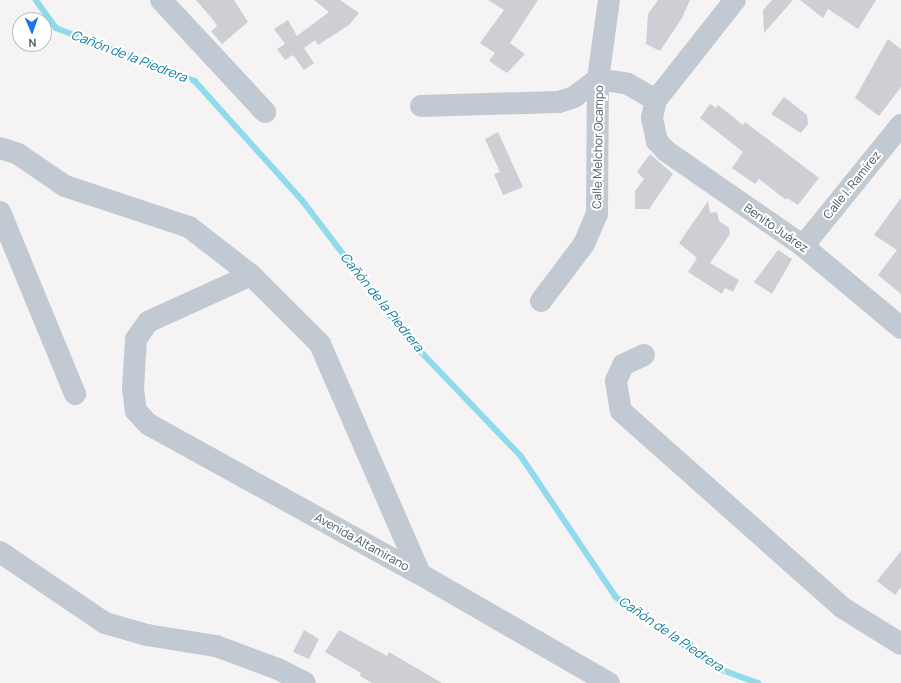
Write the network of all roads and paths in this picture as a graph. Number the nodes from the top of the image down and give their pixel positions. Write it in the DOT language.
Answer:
graph roads {
  1 [pos="161,0"];
  2 [pos="609,0"];
  3 [pos="735,0"];
  4 [pos="598,79"];
  5 [pos="656,100"];
  6 [pos="421,106"];
  7 [pos="264,112"];
  8 [pos="901,125"];
  9 [pos="0,148"];
  10 [pos="0,212"];
  11 [pos="803,246"];
  12 [pos="251,275"];
  13 [pos="541,301"];
  14 [pos="901,328"];
  15 [pos="644,355"];
  16 [pos="75,394"];
  17 [pos="0,552"];
  18 [pos="420,574"];
  19 [pos="901,644"];
  20 [pos="305,683"];
  21 [pos="609,683"];
  1 -- 7 [label="street"];
  2 -- 4 [label="street, Calle Melchor Ocampo"];
  3 -- 5 [label="street"];
  4 -- 5 [label="street"];
  4 -- 6 [label="street"];
  4 -- 13 [label="street, Calle Melchor Ocampo"];
  5 -- 11 [label="street, Benito Juárez"];
  8 -- 11 [label="street, Calle I. Ramírez"];
  9 -- 12 [label="street"];
  10 -- 16 [label="street"];
  11 -- 14 [label="street, Benito Juárez"];
  12 -- 18 [label="street"];
  12 -- 18 [label="street, Avenida Altamirano"];
  15 -- 19 [label="street"];
  17 -- 20 [label="street"];
  18 -- 21 [label="street, Avenida Altamirano"];
}
